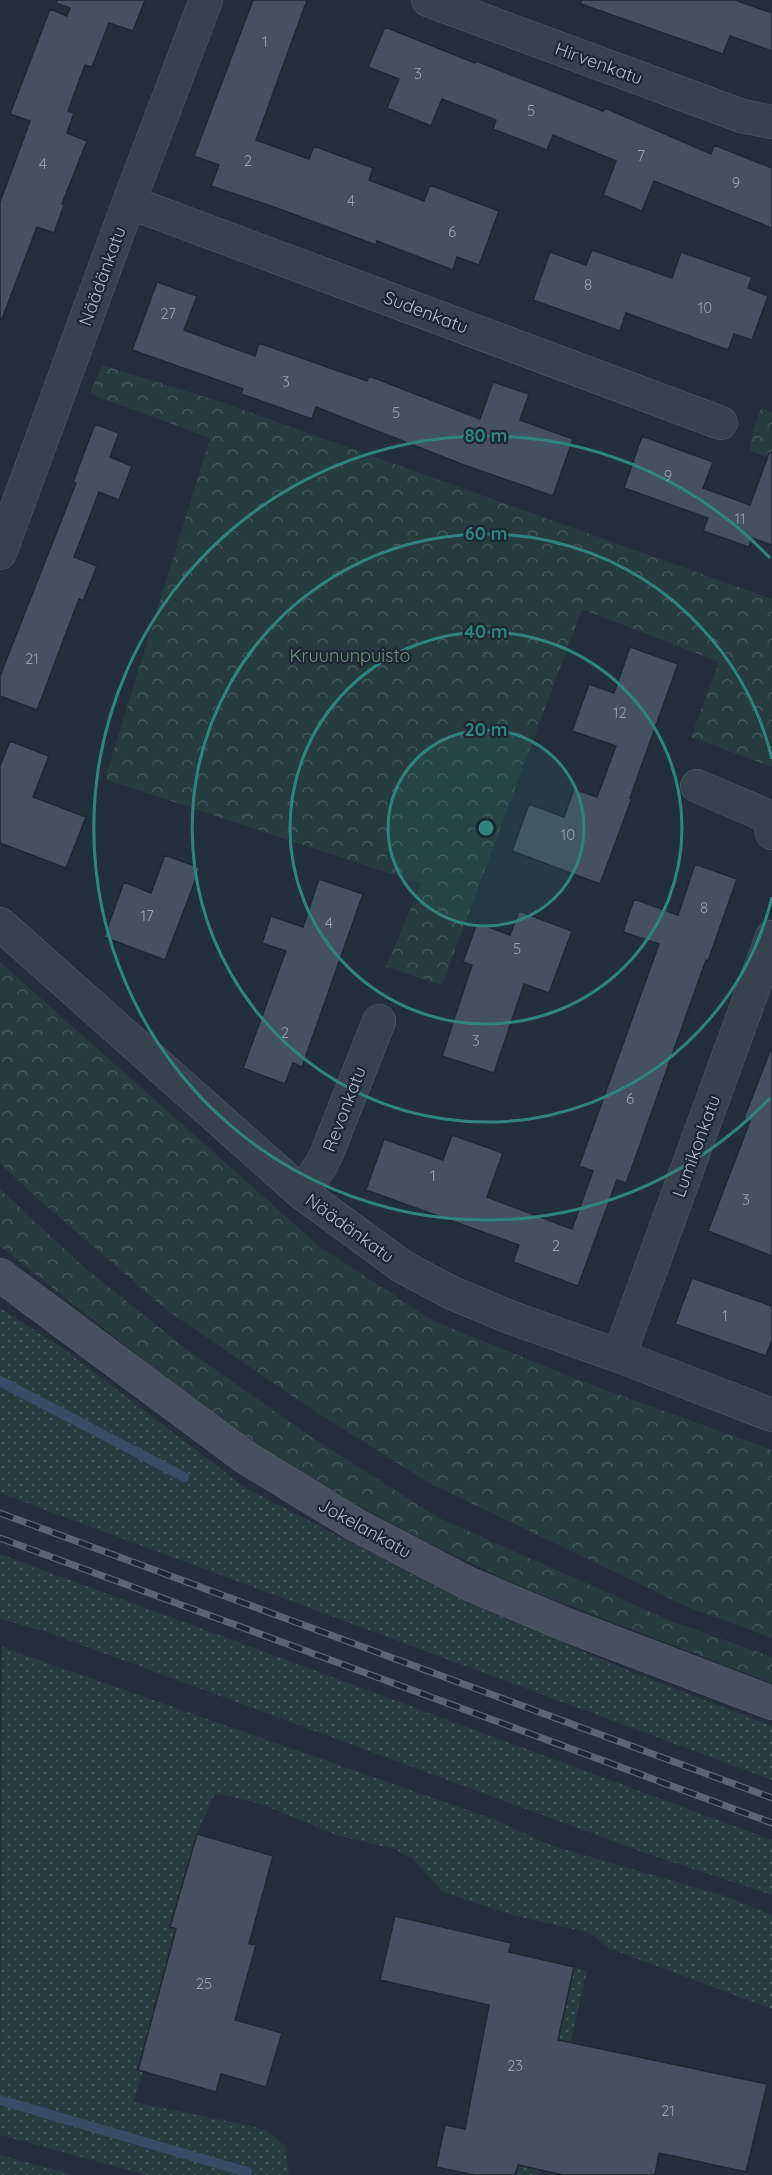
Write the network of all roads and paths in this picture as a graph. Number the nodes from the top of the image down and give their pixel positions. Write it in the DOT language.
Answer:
graph roads {
  1 [pos="207,0"];
  2 [pos="428,0"];
  3 [pos="772,122"];
  4 [pos="129,202"];
  5 [pos="721,423"];
  6 [pos="0,554"];
  7 [pos="697,786"];
  8 [pos="772,833"];
  9 [pos="0,924"];
  10 [pos="772,937"];
  11 [pos="379,1022"];
  12 [pos="302,1193"];
  13 [pos="0,1275"];
  14 [pos="620,1356"];
  15 [pos="772,1415"];
  16 [pos="772,1703"];
  1 -- 4 [label="street, Näädänkatu"];
  2 -- 3 [label="street, Hirvenkatu"];
  4 -- 5 [label="street, Sudenkatu"];
  4 -- 6 [label="street, Näädänkatu"];
  7 -- 8 [label="street"];
  9 -- 12 [label="street, Näädänkatu"];
  10 -- 14 [label="street, Lumikonkatu"];
  11 -- 12 [label="street, Revonkatu"];
  12 -- 14 [label="street, Näädänkatu"];
  13 -- 16 [label="street, Jokelankatu"];
  14 -- 15 [label="street, Näädänkatu"];
}
